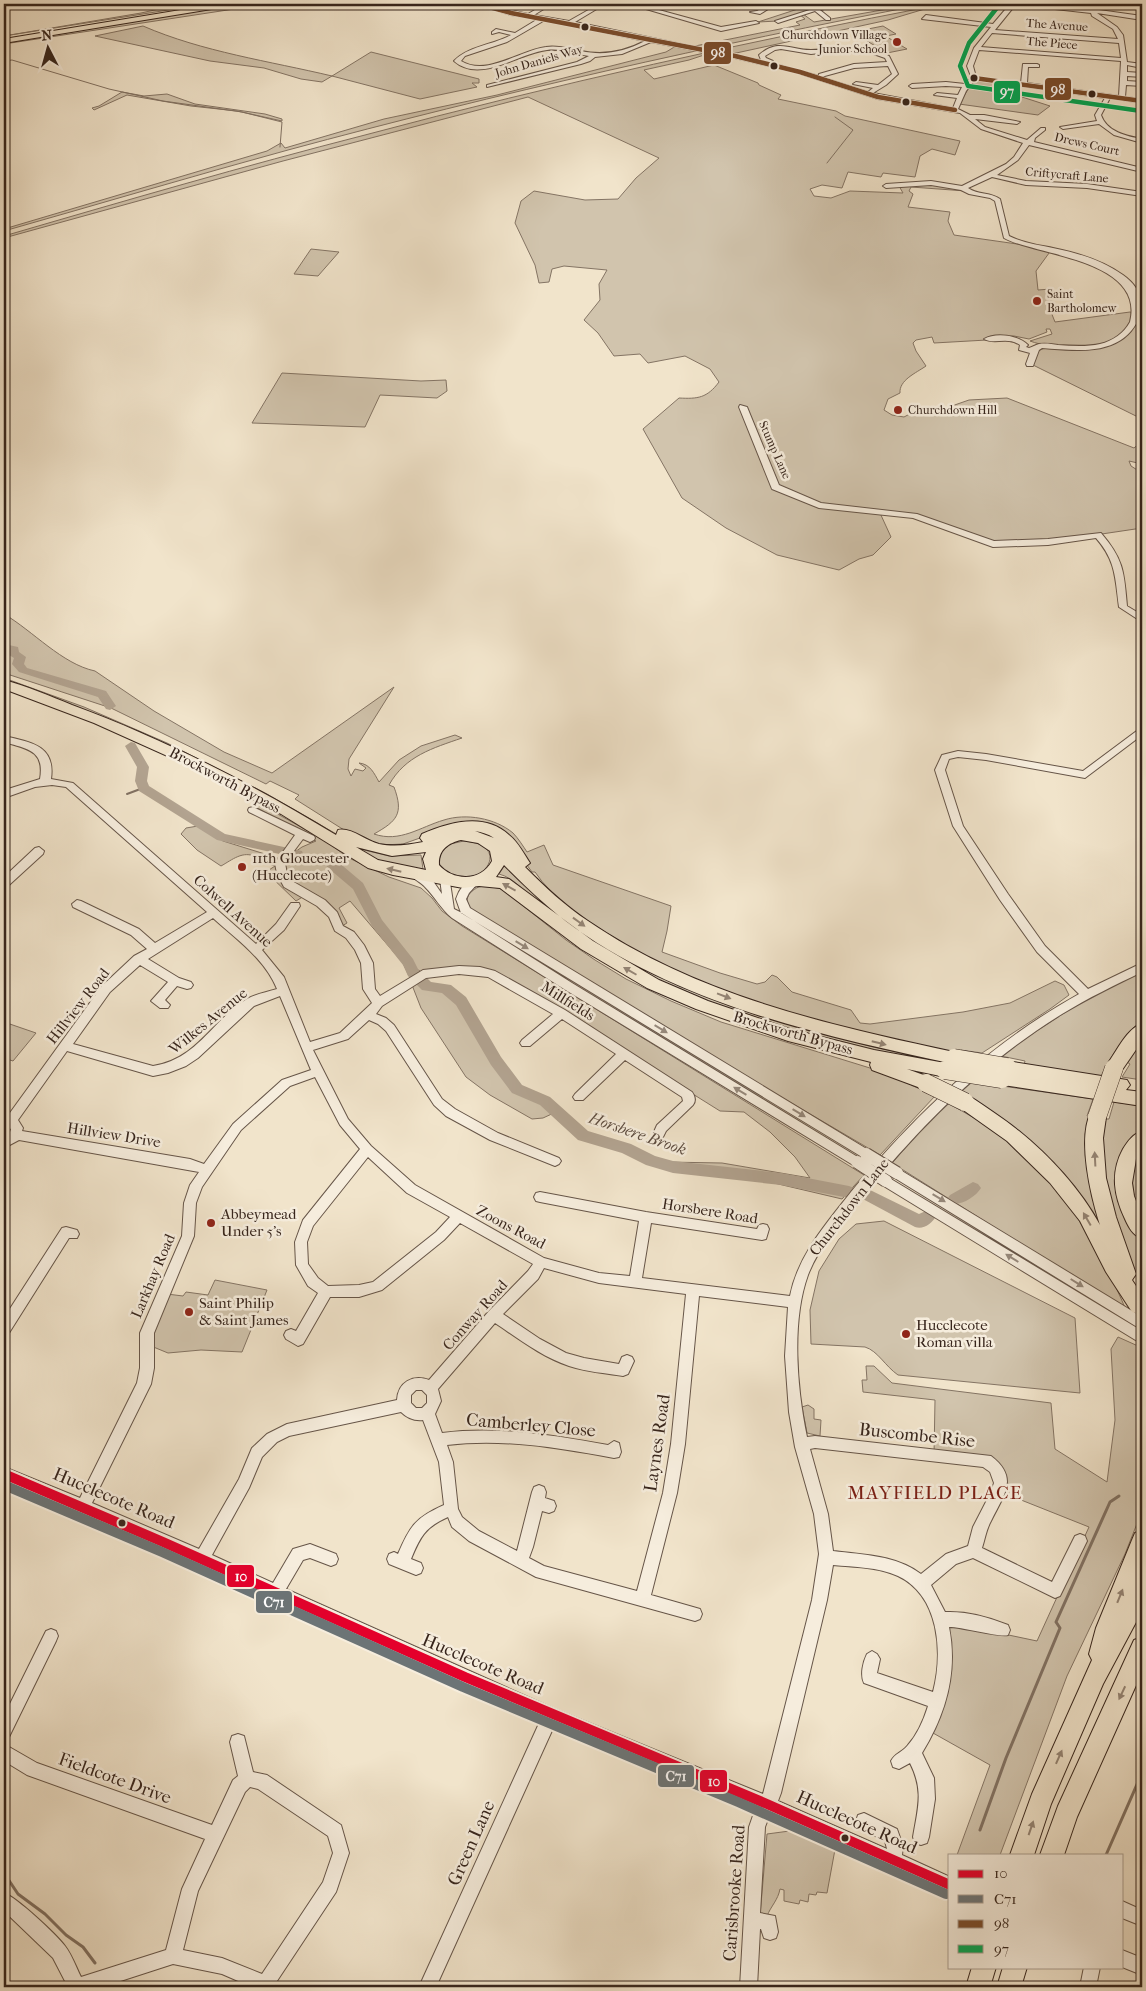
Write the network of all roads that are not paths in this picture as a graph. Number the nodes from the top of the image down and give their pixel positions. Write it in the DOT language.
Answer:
graph roads {
  1 [pos="215,4"];
  2 [pos="230,4"];
  3 [pos="478,4"];
  4 [pos="602,4"];
  5 [pos="632,4"];
  6 [pos="732,4"];
  7 [pos="773,4"];
  8 [pos="842,4"];
  9 [pos="1013,4"];
  10 [pos="1028,4"];
  11 [pos="1101,4"];
  12 [pos="545,6"];
  13 [pos="1117,6"];
  14 [pos="511,8"];
  15 [pos="724,8"];
  16 [pos="853,8"];
  17 [pos="817,10"];
  18 [pos="503,11"];
  19 [pos="1095,12"];
  20 [pos="758,13"];
  21 [pos="529,16"];
  22 [pos="924,18"];
  23 [pos="1142,18"];
  24 [pos="543,19"];
  25 [pos="828,19"];
  26 [pos="778,21"];
  27 [pos="570,23"];
  28 [pos="756,24"];
  29 [pos="992,29"];
  30 [pos="498,31"];
  31 [pos="516,35"];
  32 [pos="4,39"];
  33 [pos="650,40"];
  34 [pos="1122,41"];
  35 [pos="977,48"];
  36 [pos="593,54"];
  37 [pos="1124,62"];
  38 [pos="891,64"];
  39 [pos="1140,65"];
  40 [pos="1037,66"];
  41 [pos="1015,74"];
  42 [pos="1124,74"];
  43 [pos="821,75"];
  44 [pos="1142,75"];
  45 [pos="1026,76"];
  46 [pos="974,78"];
  47 [pos="1125,83"];
  48 [pos="1024,84"];
  49 [pos="1142,84"];
  50 [pos="912,85"];
  51 [pos="489,86"];
  52 [pos="966,86"];
  53 [pos="877,88"];
  54 [pos="868,94"];
  55 [pos="940,96"];
  56 [pos="961,97"];
  57 [pos="1108,98"];
  58 [pos="1122,99"];
  59 [pos="1142,101"];
  60 [pos="955,110"];
  61 [pos="968,117"];
  62 [pos="1017,122"];
  63 [pos="1100,122"];
  64 [pos="1063,127"];
  65 [pos="1043,129"];
  66 [pos="1142,141"];
  67 [pos="1027,142"];
  68 [pos="1142,170"];
  69 [pos="990,175"];
  70 [pos="886,186"];
  71 [pos="963,188"];
  72 [pos="1142,194"];
  73 [pos="988,338"];
  74 [pos="1038,348"];
  75 [pos="1030,364"];
  76 [pos="743,407"];
  77 [pos="1142,619"];
  78 [pos="4,675"];
  79 [pos="4,684"];
  80 [pos="1142,730"];
  81 [pos="4,739"];
  82 [pos="45,782"];
  83 [pos="4,796"];
  84 [pos="253,810"];
  85 [pos="443,841"];
  86 [pos="373,849"];
  87 [pos="497,849"];
  88 [pos="40,850"];
  89 [pos="415,874"];
  90 [pos="443,878"];
  91 [pos="476,881"];
  92 [pos="4,883"];
  93 [pos="542,892"];
  94 [pos="77,904"];
  95 [pos="294,906"];
  96 [pos="214,913"];
  97 [pos="456,915"];
  98 [pos="155,948"];
  99 [pos="256,950"];
  100 [pos="138,959"];
  101 [pos="1142,967"];
  102 [pos="176,981"];
  103 [pos="572,982"];
  104 [pos="187,985"];
  105 [pos="284,991"];
  106 [pos="1086,994"];
  107 [pos="157,1002"];
  108 [pos="378,1003"];
  109 [pos="561,1013"];
  110 [pos="368,1015"];
  111 [pos="1142,1030"];
  112 [pos="788,1035"];
  113 [pos="533,1042"];
  114 [pos="64,1046"];
  115 [pos="306,1048"];
  116 [pos="624,1054"];
  117 [pos="950,1064"];
  118 [pos="315,1066"];
  119 [pos="1004,1073"];
  120 [pos="1142,1088"];
  121 [pos="585,1096"];
  122 [pos="1142,1099"];
  123 [pos="7,1122"];
  124 [pos="659,1134"];
  125 [pos="16,1135"];
  126 [pos="1142,1138"];
  127 [pos="4,1144"];
  128 [pos="367,1149"];
  129 [pos="547,1161"];
  130 [pos="206,1169"];
  131 [pos="536,1199"];
  132 [pos="458,1217"];
  133 [pos="646,1218"];
  134 [pos="763,1229"];
  135 [pos="1142,1231"];
  136 [pos="66,1232"];
  137 [pos="541,1262"];
  138 [pos="635,1283"];
  139 [pos="693,1291"];
  140 [pos="326,1292"];
  141 [pos="795,1302"];
  142 [pos="494,1315"];
  143 [pos="1141,1315"];
  144 [pos="4,1329"];
  145 [pos="1142,1338"];
  146 [pos="298,1339"];
  147 [pos="624,1370"];
  148 [pos="431,1388"];
  149 [pos="403,1404"];
  150 [pos="427,1411"];
  151 [pos="440,1440"];
  152 [pos="802,1444"];
  153 [pos="614,1453"];
  154 [pos="4,1474"];
  155 [pos="542,1500"];
  156 [pos="84,1506"];
  157 [pos="451,1509"];
  158 [pos="1142,1540"];
  159 [pos="1080,1541"];
  160 [pos="974,1551"];
  161 [pos="826,1557"];
  162 [pos="202,1558"];
  163 [pos="331,1558"];
  164 [pos="520,1560"];
  165 [pos="404,1563"];
  166 [pos="922,1583"];
  167 [pos="1142,1590"];
  168 [pos="276,1593"];
  169 [pos="642,1598"];
  170 [pos="695,1614"];
  171 [pos="940,1620"];
  172 [pos="1003,1630"];
  173 [pos="51,1636"];
  174 [pos="1142,1648"];
  175 [pos="872,1659"];
  176 [pos="1095,1676"];
  177 [pos="938,1702"];
  178 [pos="551,1715"];
  179 [pos="4,1732"];
  180 [pos="238,1742"];
  181 [pos="4,1752"];
  182 [pos="913,1752"];
  183 [pos="899,1761"];
  184 [pos="247,1779"];
  185 [pos="1040,1802"];
  186 [pos="767,1803"];
  187 [pos="864,1821"];
  188 [pos="216,1835"];
  189 [pos="921,1837"];
  190 [pos="1022,1854"];
  191 [pos="1052,1854"];
  192 [pos="893,1860"];
  193 [pos="948,1884"];
  194 [pos="4,1901"];
  195 [pos="1124,1914"];
  196 [pos="1142,1918"];
  197 [pos="752,1920"];
  198 [pos="770,1932"];
  199 [pos="173,1956"];
  200 [pos="1124,1959"];
  201 [pos="1142,1967"];
  202 [pos="984,1968"];
  203 [pos="1015,1968"];
  204 [pos="1092,1968"];
  205 [pos="264,1986"];
  206 [pos="78,1987"];
  207 [pos="427,1987"];
  208 [pos="748,1987"];
  209 [pos="978,1987"];
  210 [pos="1009,1987"];
  211 [pos="1088,1987"];
  1 -- 32 [label="highway"];
  2 -- 32 [label="highway"];
  3 -- 18 [label="street"];
  4 -- 27 [label="street"];
  5 -- 28 [label="street"];
  6 -- 15 [label="street"];
  7 -- 20 [label="street"];
  8 -- 16 [label="street"];
  8 -- 17 [label="street"];
  9 -- 29 [label="street"];
  10 -- 19 [label="street"];
  11 -- 13 [label="street"];
  11 -- 19 [label="street"];
  12 -- 21 [label="street"];
  14 -- 18 [label="street"];
  17 -- 25 [label="street"];
  17 -- 26 [label="street"];
  18 -- 21 [label="street"];
  19 -- 23 [label="street"];
  19 -- 34 [label="street"];
  21 -- 24 [label="street"];
  22 -- 29 [label="street, The Avenue"];
  24 -- 27 [label="street"];
  24 -- 31 [label="street"];
  27 -- 33 [label="street"];
  29 -- 34 [label="street, The Avenue"];
  29 -- 35 [label="street"];
  30 -- 31 [label="street"];
  31 -- 36 [label="street"];
  33 -- 36 [label="street"];
  33 -- 54 [label="street"];
  34 -- 37 [label="street"];
  35 -- 37 [label="street, The Piece"];
  35 -- 46 [label="street"];
  36 -- 51 [label="street, John Daniels Way"];
  37 -- 39 [label="street, The Piece"];
  37 -- 42 [label="street"];
  38 -- 43 [label="street"];
  38 -- 43 [label="street"];
  38 -- 53 [label="street"];
  40 -- 45 [label="street"];
  41 -- 45 [label="street"];
  42 -- 44 [label="street"];
  42 -- 47 [label="street"];
  43 -- 53 [label="street"];
  45 -- 48 [label="street"];
  46 -- 48 [label="street"];
  46 -- 52 [label="street"];
  47 -- 49 [label="street"];
  47 -- 58 [label="street"];
  48 -- 57 [label="street"];
  50 -- 52 [label="street"];
  52 -- 56 [label="street"];
  53 -- 54 [label="street"];
  54 -- 60 [label="street"];
  55 -- 56 [label="street"];
  56 -- 60 [label="street"];
  57 -- 58 [label="street"];
  57 -- 63 [label="street"];
  58 -- 59 [label="street"];
  60 -- 61 [label="street"];
  61 -- 62 [label="street"];
  61 -- 67 [label="street"];
  63 -- 64 [label="street"];
  63 -- 66 [label="street"];
  65 -- 67 [label="street"];
  67 -- 68 [label="street, Drews Court"];
  67 -- 69 [label="street"];
  69 -- 71 [label="street"];
  69 -- 72 [label="street, Criftycraft Lane"];
  70 -- 71 [label="street"];
  71 -- 74 [label="street"];
  73 -- 74 [label="street"];
  74 -- 75 [label="street"];
  76 -- 77 [label="street, Stump Lane"];
  78 -- 86 [label="highway, Brockworth Bypass"];
  89 -- 79 [label="highway, Brockworth Bypass, one-way"];
  80 -- 106 [label="street"];
  81 -- 82 [label="street"];
  82 -- 83 [label="street"];
  82 -- 96 [label="street, Colwell Avenue"];
  84 -- 108 [label="street"];
  85 -- 86 [label="highway, Brockworth Bypass"];
  85 -- 87 [label="highway"];
  85 -- 90 [label="highway"];
  86 -- 93 [label="highway"];
  87 -- 91 [label="highway"];
  87 -- 93 [label="highway, Brockworth Bypass"];
  88 -- 92 [label="street"];
  89 -- 90 [label="highway, Brockworth Bypass"];
  89 -- 97 [label="street"];
  90 -- 91 [label="highway"];
  90 -- 97 [label="street"];
  91 -- 103 [label="street, one-way"];
  112 -- 91 [label="highway, Brockworth Bypass, one-way"];
  93 -- 117 [label="highway, Brockworth Bypass, one-way"];
  94 -- 98 [label="street"];
  95 -- 99 [label="street"];
  96 -- 98 [label="street, Hillview Road"];
  96 -- 99 [label="street, Colwell Avenue"];
  97 -- 103 [label="street"];
  98 -- 100 [label="street, Hillview Road"];
  99 -- 105 [label="street, Colwell Avenue"];
  100 -- 102 [label="street"];
  100 -- 114 [label="street, Hillview Road"];
  101 -- 106 [label="street, Churchdown Lane"];
  102 -- 104 [label="street"];
  102 -- 107 [label="street"];
  103 -- 143 [label="street, one-way, bridge"];
  145 -- 103 [label="street, one-way, bridge"];
  105 -- 114 [label="street, Wilkes Avenue"];
  105 -- 115 [label="street, Colwell Avenue"];
  106 -- 141 [label="street, Churchdown Lane"];
  108 -- 109 [label="street, Millfields"];
  108 -- 110 [label="street"];
  109 -- 113 [label="street"];
  109 -- 116 [label="street, Millfields"];
  110 -- 115 [label="street"];
  110 -- 129 [label="street"];
  143 -- 111 [label="highway, one-way, bridge"];
  112 -- 117 [label="highway, Brockworth Bypass"];
  143 -- 112 [label="highway, one-way, bridge"];
  114 -- 123 [label="street, Hillview Road"];
  115 -- 118 [label="street, Colwell Avenue"];
  116 -- 121 [label="street"];
  116 -- 124 [label="street, Millfields"];
  117 -- 119 [label="highway, Brockworth Bypass, bridge"];
  118 -- 128 [label="street, Zoons Road"];
  118 -- 130 [label="street, Larkhay Road"];
  119 -- 120 [label="highway, Brockworth Bypass"];
  119 -- 122 [label="highway, Brockworth Bypass"];
  123 -- 125 [label="street"];
  125 -- 127 [label="street"];
  125 -- 130 [label="street, Hillview Drive"];
  126 -- 135 [label="highway"];
  128 -- 132 [label="street, Zoons Road"];
  128 -- 140 [label="street"];
  130 -- 156 [label="street, Larkhay Road"];
  131 -- 133 [label="street, Horsbere Road"];
  132 -- 137 [label="street, Zoons Road"];
  132 -- 140 [label="street"];
  133 -- 134 [label="street, Horsbere Road"];
  133 -- 138 [label="street, Horsbere Road"];
  136 -- 144 [label="street"];
  137 -- 138 [label="street, Zoons Road"];
  137 -- 142 [label="street, Conway Road"];
  138 -- 139 [label="street, Zoons Road"];
  139 -- 141 [label="street, Zoons Road"];
  139 -- 169 [label="street, Laynes Road"];
  140 -- 146 [label="street"];
  141 -- 152 [label="street, Churchdown Lane"];
  142 -- 147 [label="street"];
  142 -- 148 [label="street, Conway Road"];
  148 -- 149 [label="street"];
  148 -- 150 [label="street"];
  149 -- 150 [label="street"];
  149 -- 162 [label="street"];
  150 -- 151 [label="street"];
  151 -- 153 [label="street, Camberley Close"];
  151 -- 157 [label="street"];
  152 -- 160 [label="street, Buscombe Rise"];
  152 -- 161 [label="street, Churchdown Lane"];
  154 -- 156 [label="street, Hucclecote Road"];
  155 -- 164 [label="street"];
  156 -- 162 [label="street, Hucclecote Road"];
  157 -- 164 [label="street"];
  157 -- 165 [label="street"];
  176 -- 158 [label="highway, one-way"];
  159 -- 160 [label="street"];
  160 -- 166 [label="street"];
  161 -- 166 [label="street"];
  161 -- 186 [label="street, Churchdown Lane"];
  162 -- 168 [label="street, Hucclecote Road"];
  163 -- 168 [label="street"];
  164 -- 169 [label="street"];
  166 -- 171 [label="street"];
  167 -- 176 [label="highway"];
  168 -- 178 [label="street, Hucclecote Road"];
  169 -- 170 [label="street"];
  171 -- 172 [label="street"];
  171 -- 177 [label="street"];
  173 -- 179 [label="street"];
  174 -- 191 [label="highway, one-way"];
  175 -- 177 [label="street"];
  185 -- 176 [label="highway, one-way"];
  177 -- 182 [label="street"];
  178 -- 186 [label="street, Hucclecote Road"];
  178 -- 207 [label="street, Green Lane"];
  180 -- 184 [label="street"];
  181 -- 188 [label="street, Fieldcote Drive"];
  182 -- 183 [label="street"];
  182 -- 189 [label="street"];
  184 -- 188 [label="street"];
  184 -- 205 [label="street"];
  190 -- 185 [label="highway, one-way"];
  186 -- 192 [label="street, Hucclecote Road"];
  186 -- 197 [label="street, Carisbrooke Road"];
  187 -- 192 [label="street"];
  188 -- 199 [label="street"];
  192 -- 193 [label="street, Hucclecote Road"];
  194 -- 206 [label="street"];
  195 -- 196 [label="street"];
  197 -- 198 [label="street"];
  197 -- 208 [label="street, Carisbrooke Road"];
  199 -- 205 [label="street"];
  199 -- 206 [label="street"];
  200 -- 201 [label="street"];
  202 -- 209 [label="highway"];
  203 -- 210 [label="highway"];
  204 -- 211 [label="street"];
}
